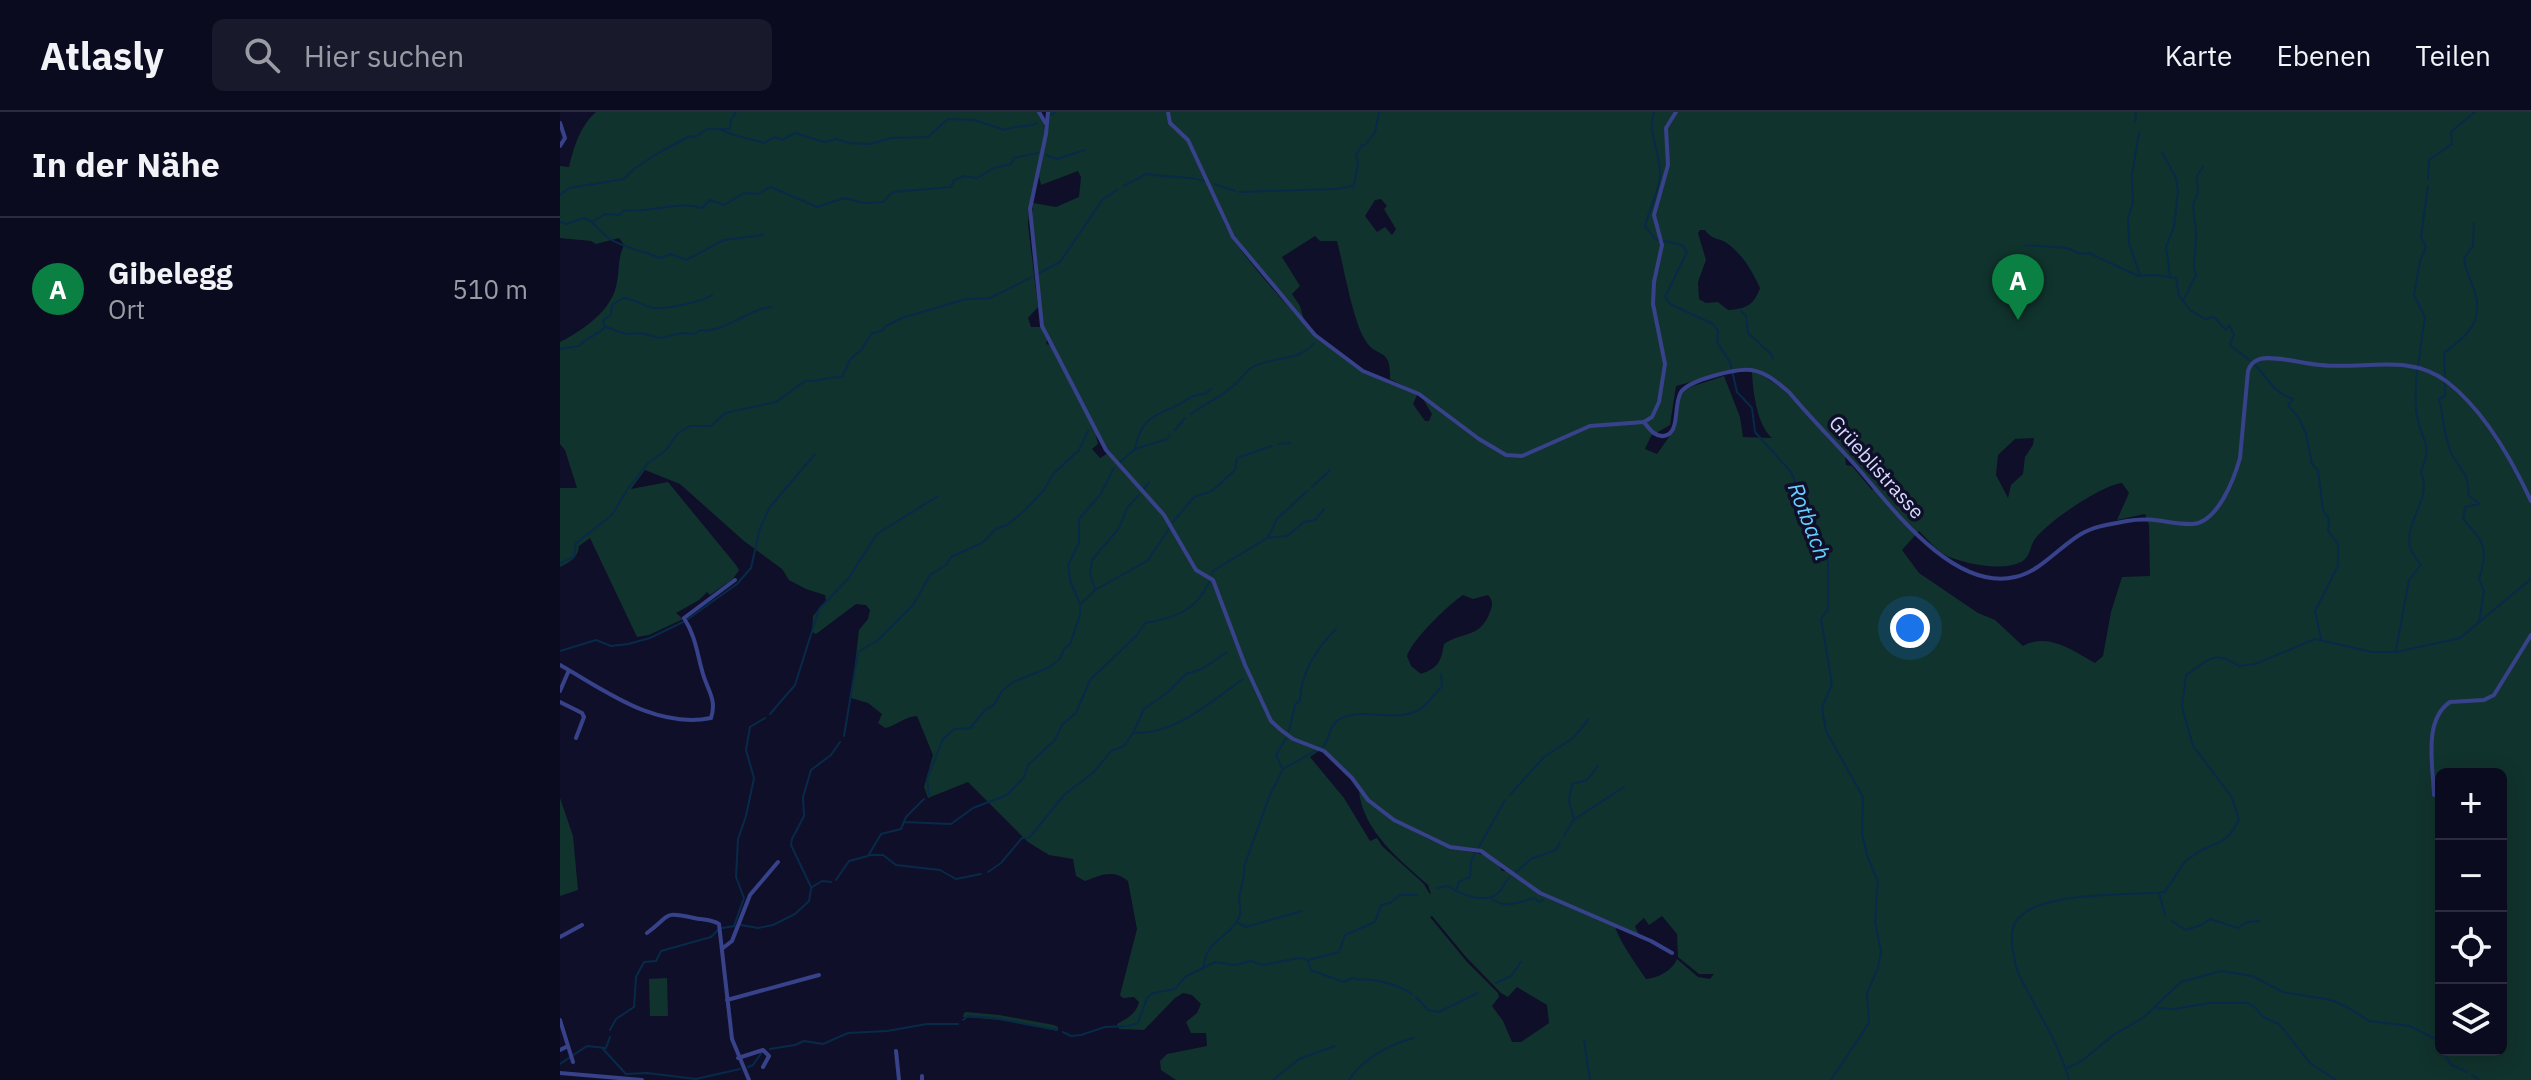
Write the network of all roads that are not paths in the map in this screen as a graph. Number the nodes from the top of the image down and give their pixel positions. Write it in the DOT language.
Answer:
graph roads {
  1 [pos="1039,112"];
  2 [pos="1048,112"];
  3 [pos="1168,112"];
  4 [pos="1676,112"];
  5 [pos="560,123"];
  6 [pos="1046,124"];
  7 [pos="560,146"];
  8 [pos="1644,422"];
  9 [pos="2531,501"];
  10 [pos="735,580"];
  11 [pos="2531,635"];
  12 [pos="560,665"];
  13 [pos="569,670"];
  14 [pos="560,691"];
  15 [pos="560,702"];
  16 [pos="576,738"];
  17 [pos="2434,795"];
  18 [pos="778,862"];
  19 [pos="582,925"];
  20 [pos="647,933"];
  21 [pos="560,937"];
  22 [pos="722,950"];
  23 [pos="1672,953"];
  24 [pos="819,975"];
  25 [pos="727,1000"];
  26 [pos="560,1020"];
  27 [pos="568,1046"];
  28 [pos="560,1050"];
  29 [pos="896,1051"];
  30 [pos="571,1058"];
  31 [pos="738,1058"];
  32 [pos="763,1067"];
  33 [pos="560,1073"];
  34 [pos="642,1080"];
  35 [pos="749,1080"];
  36 [pos="899,1080"];
  1 -- 6 [label="street"];
  2 -- 6 [label="street"];
  3 -- 8 [label="street"];
  4 -- 8 [label="street"];
  5 -- 7 [label="street"];
  6 -- 23 [label="street"];
  8 -- 9 [label="street, Grüeblistrasse"];
  10 -- 13 [label="street"];
  11 -- 17 [label="street"];
  12 -- 13 [label="street"];
  13 -- 14 [label="street"];
  15 -- 16 [label="street"];
  18 -- 22 [label="street"];
  19 -- 21 [label="street"];
  20 -- 22 [label="street"];
  22 -- 25 [label="street"];
  24 -- 25 [label="street"];
  25 -- 31 [label="street"];
  26 -- 27 [label="street"];
  27 -- 28 [label="street"];
  27 -- 30 [label="street"];
  29 -- 36 [label="street"];
  31 -- 32 [label="street"];
  31 -- 35 [label="street"];
  33 -- 34 [label="street"];
}
